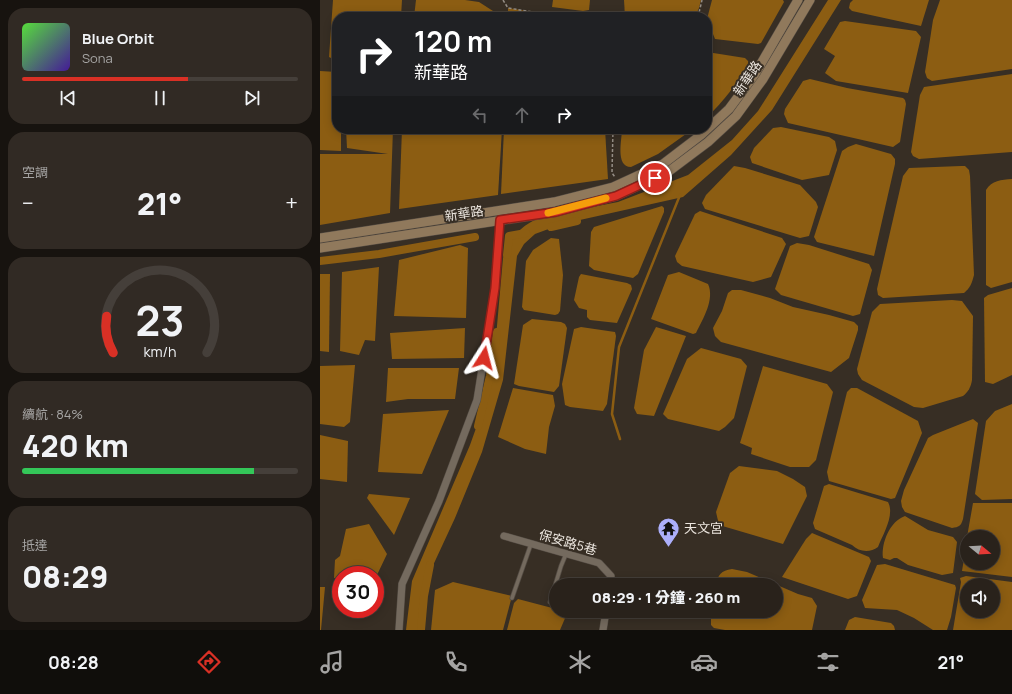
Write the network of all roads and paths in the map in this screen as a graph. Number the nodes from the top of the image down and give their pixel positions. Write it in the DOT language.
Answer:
graph roads {
  1 [pos="503,0"];
  2 [pos="702,0"];
  3 [pos="798,0"];
  4 [pos="810,0"];
  5 [pos="533,12"];
  6 [pos="699,12"];
  7 [pos="712,125"];
  8 [pos="613,134"];
  9 [pos="703,134"];
  10 [pos="619,184"];
  11 [pos="500,220"];
  12 [pos="320,238"];
  13 [pos="320,248"];
  14 [pos="504,536"];
  15 [pos="531,544"];
  16 [pos="566,554"];
  17 [pos="557,578"];
  18 [pos="611,578"];
  19 [pos="512,598"];
  20 [pos="605,618"];
  21 [pos="399,630"];
  22 [pos="603,630"];
  1 -- 5 [label="path"];
  2 -- 6 [label="path"];
  3 -- 7 [label="street, 新華路"];
  4 -- 11 [label="street, 新華路"];
  8 -- 10 [label="path"];
  9 -- 10 [label="street, 新華路"];
  10 -- 12 [label="street, 新華路"];
  11 -- 13 [label="street, 新華路"];
  11 -- 21 [label="street"];
  14 -- 15 [label="street, 保安路5巷"];
  15 -- 16 [label="street, 保安路5巷"];
  15 -- 19 [label="lane"];
  16 -- 17 [label="lane"];
  16 -- 18 [label="street, 保安路5巷"];
  20 -- 22 [label="street"];
}
